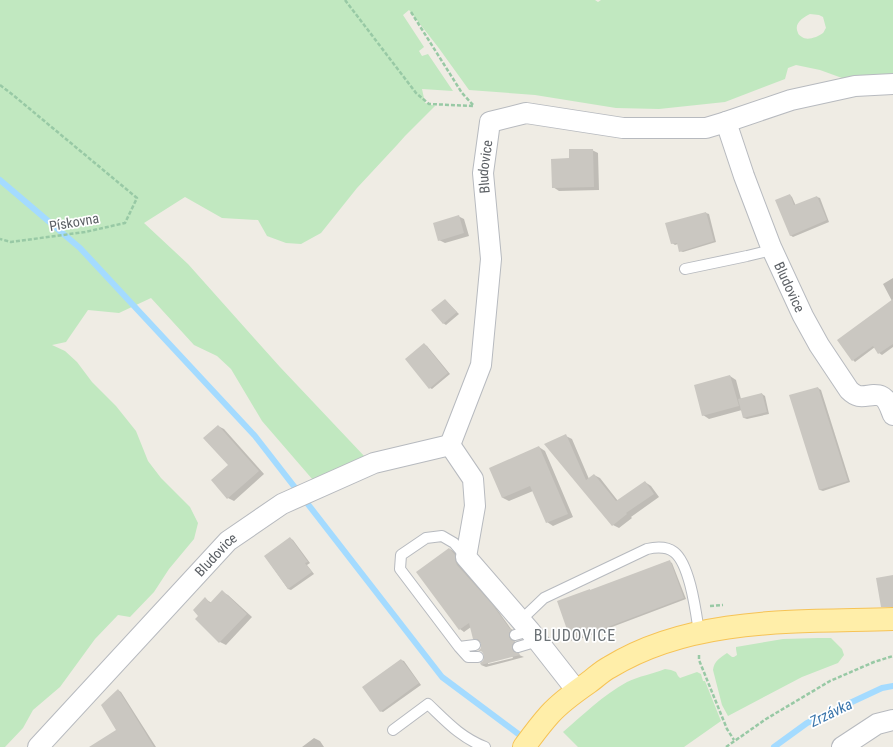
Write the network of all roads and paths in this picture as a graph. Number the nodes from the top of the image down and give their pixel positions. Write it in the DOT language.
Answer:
graph roads {
  1 [pos="345,0"];
  2 [pos="411,12"];
  3 [pos="893,84"];
  4 [pos="0,85"];
  5 [pos="474,106"];
  6 [pos="490,122"];
  7 [pos="726,122"];
  8 [pos="0,240"];
  9 [pos="772,250"];
  10 [pos="686,269"];
  11 [pos="893,415"];
  12 [pos="450,445"];
  13 [pos="466,557"];
  14 [pos="893,619"];
  15 [pos="526,632"];
  16 [pos="699,632"];
  17 [pos="475,646"];
  18 [pos="459,647"];
  19 [pos="518,647"];
  20 [pos="893,656"];
  21 [pos="478,657"];
  22 [pos="576,691"];
  23 [pos="893,720"];
  24 [pos="393,730"];
  25 [pos="530,740"];
  26 [pos="734,740"];
  27 [pos="38,747"];
  28 [pos="485,747"];
  29 [pos="726,747"];
  30 [pos="842,747"];
  1 -- 5 [label="path"];
  2 -- 5 [label="path"];
  3 -- 7 [label="street, Bludovice"];
  4 -- 8 [label="path, Pískovna"];
  5 -- 6 [label="path"];
  6 -- 7 [label="street, Bludovice"];
  6 -- 12 [label="street, Bludovice"];
  7 -- 9 [label="street, Bludovice"];
  9 -- 10 [label="lane"];
  9 -- 11 [label="street, Bludovice"];
  12 -- 13 [label="street"];
  12 -- 27 [label="street, Bludovice"];
  13 -- 15 [label="street"];
  13 -- 18 [label="lane"];
  14 -- 16 [label="main road"];
  15 -- 16 [label="lane"];
  15 -- 19 [label="lane"];
  15 -- 22 [label="street"];
  16 -- 22 [label="main road"];
  16 -- 26 [label="path"];
  17 -- 18 [label="lane"];
  18 -- 21 [label="lane"];
  20 -- 26 [label="path"];
  22 -- 25 [label="main road"];
  23 -- 30 [label="street"];
  24 -- 28 [label="lane"];
  26 -- 29 [label="path"];
}
